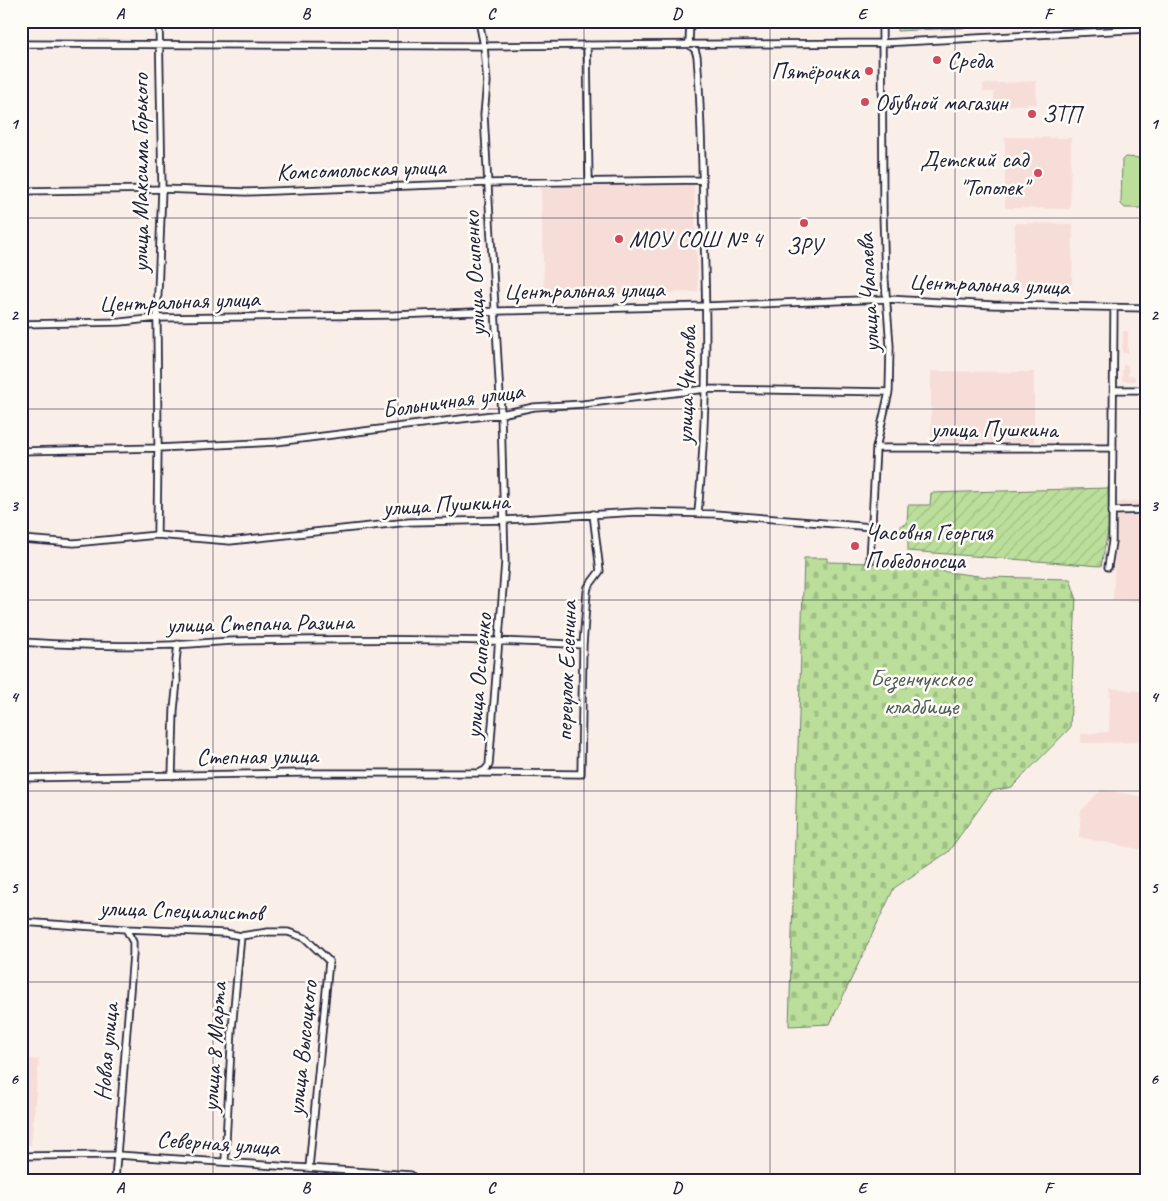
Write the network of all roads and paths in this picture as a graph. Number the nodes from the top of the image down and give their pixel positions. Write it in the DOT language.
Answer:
graph roads {
  1 [pos="159,21"];
  2 [pos="479,21"];
  3 [pos="690,21"];
  4 [pos="882,21"];
  5 [pos="1147,29"];
  6 [pos="882,43"];
  7 [pos="21,44"];
  8 [pos="159,44"];
  9 [pos="689,44"];
  10 [pos="587,45"];
  11 [pos="484,46"];
  12 [pos="703,180"];
  13 [pos="589,181"];
  14 [pos="487,183"];
  15 [pos="162,189"];
  16 [pos="21,191"];
  17 [pos="887,299"];
  18 [pos="707,306"];
  19 [pos="1114,308"];
  20 [pos="1147,308"];
  21 [pos="495,311"];
  22 [pos="157,318"];
  23 [pos="21,324"];
  24 [pos="706,389"];
  25 [pos="1114,390"];
  26 [pos="1147,390"];
  27 [pos="889,392"];
  28 [pos="501,414"];
  29 [pos="158,448"];
  30 [pos="876,448"];
  31 [pos="1113,448"];
  32 [pos="21,451"];
  33 [pos="1147,510"];
  34 [pos="1112,512"];
  35 [pos="698,513"];
  36 [pos="593,514"];
  37 [pos="504,520"];
  38 [pos="872,527"];
  39 [pos="157,535"];
  40 [pos="21,539"];
  41 [pos="870,561"];
  42 [pos="1108,567"];
  43 [pos="499,640"];
  44 [pos="21,642"];
  45 [pos="178,644"];
  46 [pos="583,645"];
  47 [pos="479,773"];
  48 [pos="581,774"];
  49 [pos="172,776"];
  50 [pos="21,778"];
  51 [pos="21,922"];
  52 [pos="126,929"];
  53 [pos="241,936"];
  54 [pos="329,961"];
  55 [pos="117,1155"];
  56 [pos="21,1156"];
  57 [pos="225,1161"];
  58 [pos="309,1168"];
  59 [pos="411,1175"];
  60 [pos="115,1180"];
  1 -- 8 [label="street, улица Максима Горького"];
  2 -- 11 [label="street, улица Осипенко"];
  3 -- 9 [label="street, улица Чкалова"];
  4 -- 6 [label="street, улица Чапаева"];
  5 -- 6 [label="street"];
  6 -- 9 [label="street"];
  6 -- 17 [label="street, улица Чапаева"];
  7 -- 8 [label="street"];
  8 -- 11 [label="street"];
  8 -- 15 [label="street, улица Максима Горького"];
  9 -- 10 [label="street"];
  9 -- 12 [label="street, улица Чкалова"];
  10 -- 11 [label="street"];
  10 -- 13 [label="street"];
  11 -- 14 [label="street, улица Осипенко"];
  12 -- 13 [label="street, Комсомольская улица"];
  12 -- 18 [label="street, улица Чкалова"];
  13 -- 14 [label="street, Комсомольская улица"];
  14 -- 15 [label="street, Комсомольская улица"];
  14 -- 21 [label="street, улица Осипенко"];
  15 -- 16 [label="street, Комсомольская улица"];
  15 -- 22 [label="street, улица Максима Горького"];
  17 -- 18 [label="street, Центральная улица"];
  17 -- 19 [label="street, Центральная улица"];
  17 -- 27 [label="street, улица Чапаева"];
  18 -- 21 [label="street, Центральная улица"];
  18 -- 24 [label="street, улица Чкалова"];
  19 -- 20 [label="street, Центральная улица"];
  19 -- 25 [label="street"];
  21 -- 22 [label="street, Центральная улица"];
  21 -- 28 [label="street, улица Осипенко"];
  22 -- 23 [label="street, Центральная улица"];
  22 -- 29 [label="street, улица Максима Горького"];
  24 -- 27 [label="street, Больничная улица"];
  24 -- 28 [label="street, Больничная улица"];
  24 -- 35 [label="street, улица Чкалова"];
  25 -- 26 [label="street"];
  25 -- 31 [label="street"];
  27 -- 30 [label="street, улица Чапаева"];
  28 -- 29 [label="street, Больничная улица"];
  28 -- 37 [label="street, улица Осипенко"];
  29 -- 32 [label="street, Больничная улица"];
  29 -- 39 [label="street, улица Максима Горького"];
  30 -- 31 [label="street, улица Пушкина"];
  30 -- 38 [label="street, улица Чапаева"];
  31 -- 34 [label="street"];
  33 -- 34 [label="street"];
  34 -- 42 [label="street"];
  35 -- 36 [label="street, улица Пушкина"];
  35 -- 38 [label="street, улица Пушкина"];
  36 -- 37 [label="street, улица Пушкина"];
  36 -- 46 [label="street, переулок Есенина"];
  37 -- 39 [label="street, улица Пушкина"];
  37 -- 43 [label="street, улица Осипенко"];
  38 -- 41 [label="street, улица Чапаева"];
  39 -- 40 [label="street, улица Пушкина"];
  43 -- 45 [label="street, улица Степана Разина"];
  43 -- 46 [label="street, улица Степана Разина"];
  43 -- 47 [label="street, улица Осипенко"];
  44 -- 45 [label="street, улица Степана Разина"];
  45 -- 49 [label="street"];
  46 -- 48 [label="street, переулок Есенина"];
  47 -- 48 [label="street, Степная улица"];
  47 -- 49 [label="street, Степная улица"];
  49 -- 50 [label="street, Степная улица"];
  51 -- 52 [label="street, улица Специалистов"];
  52 -- 53 [label="street, улица Специалистов"];
  52 -- 55 [label="street, Новая улица"];
  53 -- 54 [label="street, улица Специалистов"];
  53 -- 57 [label="street, улица 8 Марта"];
  54 -- 58 [label="street, улица Высоцкого"];
  55 -- 56 [label="street, Северная улица"];
  55 -- 57 [label="street, Северная улица"];
  55 -- 60 [label="street, Новая улица"];
  57 -- 58 [label="street, Северная улица"];
  58 -- 59 [label="street, Северная улица"];
}
